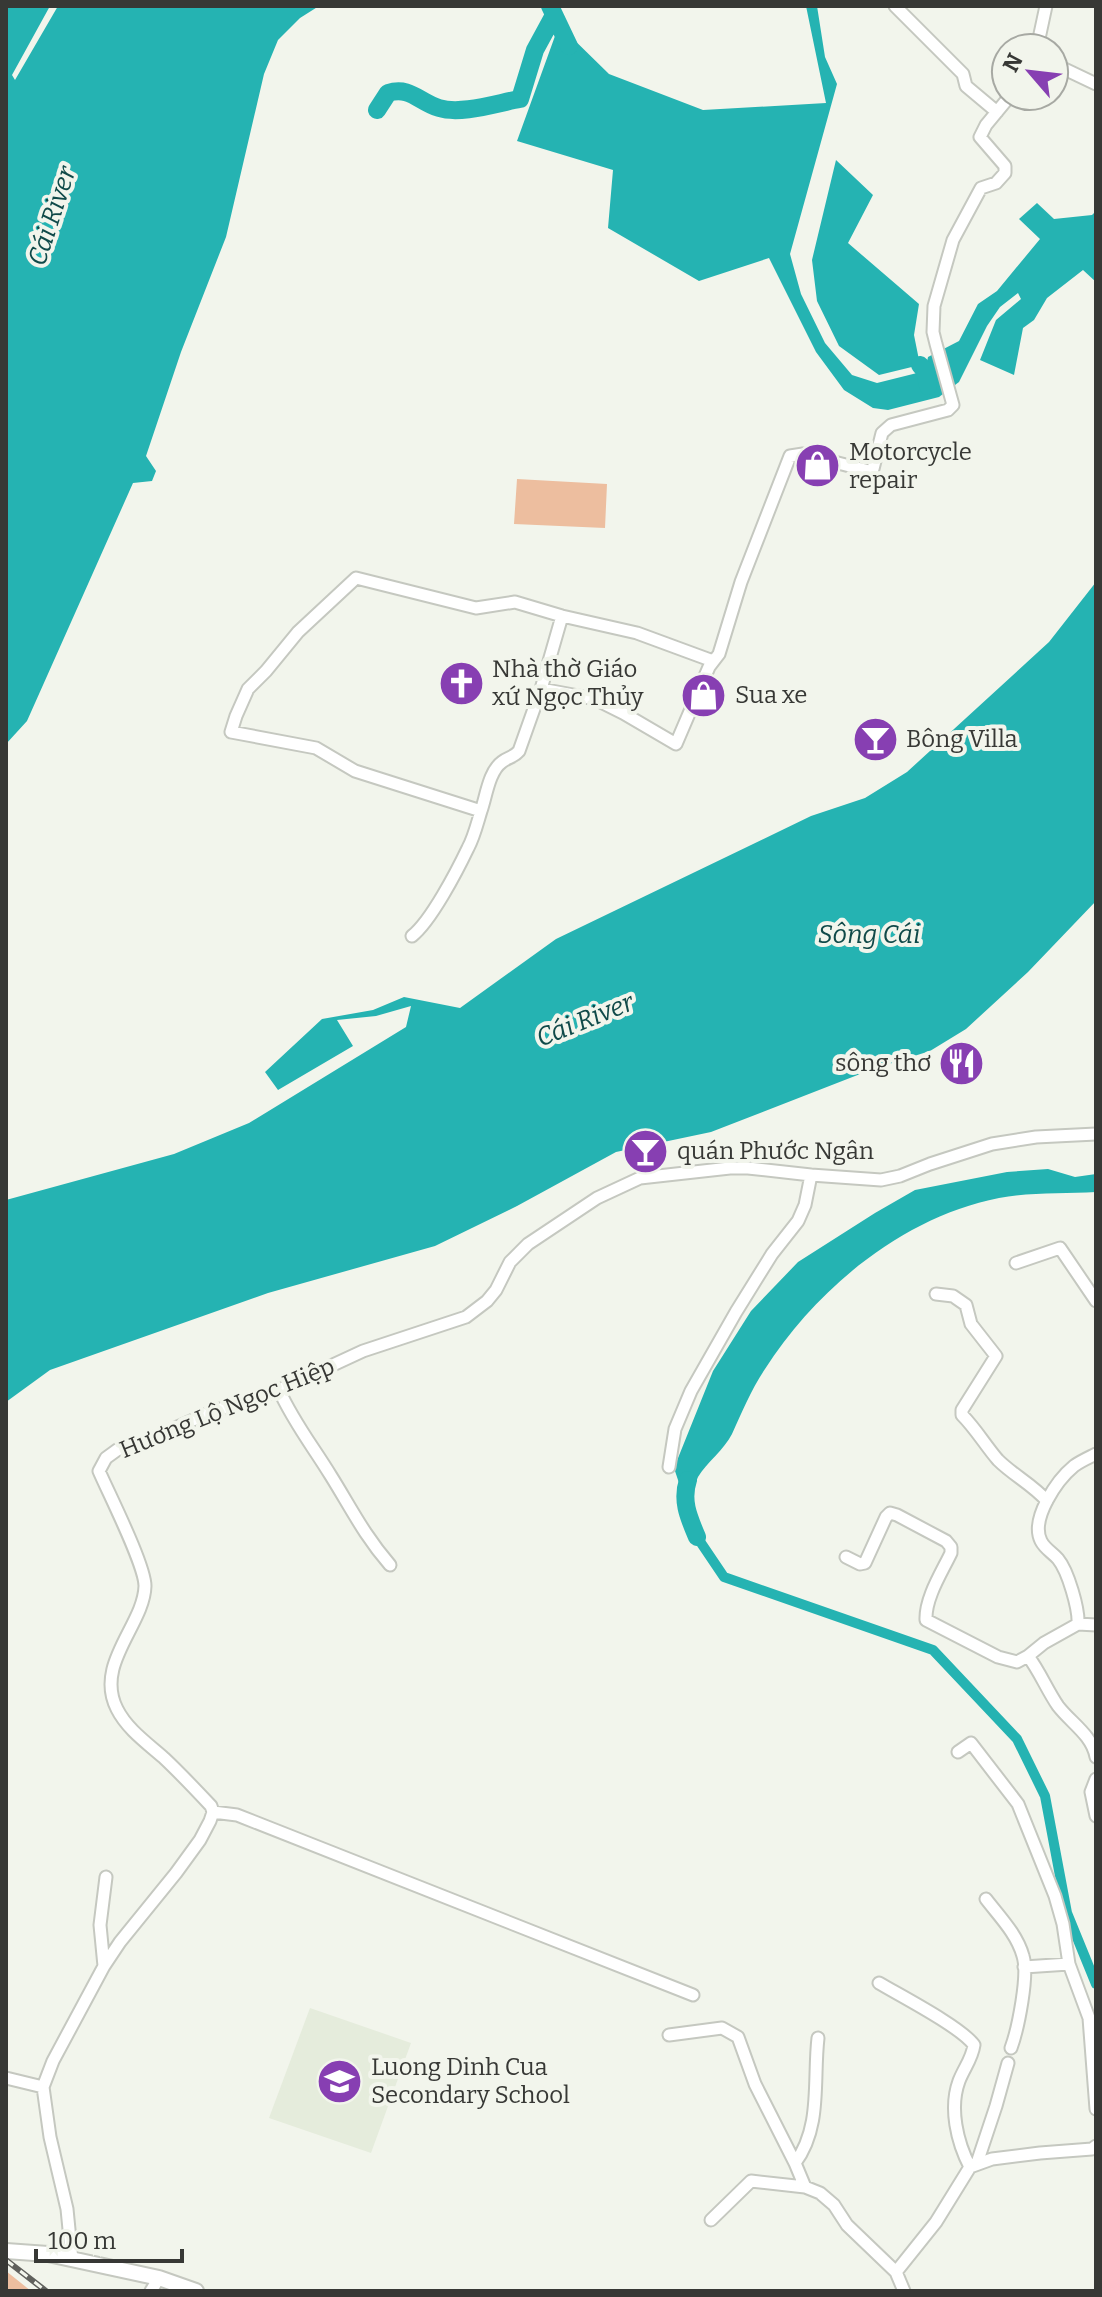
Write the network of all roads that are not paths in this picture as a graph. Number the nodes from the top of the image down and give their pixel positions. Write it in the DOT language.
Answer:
graph roads {
  1 [pos="895,6"];
  2 [pos="1046,6"];
  3 [pos="1040,32"];
  4 [pos="1070,72"];
  5 [pos="1096,84"];
  6 [pos="990,106"];
  7 [pos="997,112"];
  8 [pos="562,616"];
  9 [pos="713,661"];
  10 [pos="541,689"];
  11 [pos="481,811"];
  12 [pos="412,936"];
  13 [pos="1096,1134"];
  14 [pos="811,1175"];
  15 [pos="1016,1263"];
  16 [pos="936,1294"];
  17 [pos="1096,1301"];
  18 [pos="279,1390"];
  19 [pos="1096,1454"];
  20 [pos="669,1467"];
  21 [pos="1047,1501"];
  22 [pos="846,1557"];
  23 [pos="390,1565"];
  24 [pos="1078,1624"];
  25 [pos="1096,1625"];
  26 [pos="1028,1656"];
  27 [pos="958,1752"];
  28 [pos="1096,1757"];
  29 [pos="1096,1779"];
  30 [pos="213,1812"];
  31 [pos="1096,1816"];
  32 [pos="106,1877"];
  33 [pos="986,1899"];
  34 [pos="1069,1964"];
  35 [pos="104,1966"];
  36 [pos="1024,1967"];
  37 [pos="879,1983"];
  38 [pos="693,1995"];
  39 [pos="669,2035"];
  40 [pos="818,2038"];
  41 [pos="1011,2048"];
  42 [pos="1008,2063"];
  43 [pos="6,2078"];
  44 [pos="43,2087"];
  45 [pos="1096,2109"];
  46 [pos="1096,2146"];
  47 [pos="795,2163"];
  48 [pos="974,2165"];
  49 [pos="805,2187"];
  50 [pos="711,2220"];
  51 [pos="6,2251"];
  52 [pos="72,2260"];
  53 [pos="896,2272"];
  54 [pos="155,2284"];
  55 [pos="196,2291"];
  56 [pos="904,2291"];
  1 -- 6 [label="street"];
  2 -- 3 [label="street"];
  4 -- 5 [label="street"];
  7 -- 9 [label="street"];
  8 -- 9 [label="street"];
  8 -- 10 [label="street"];
  8 -- 11 [label="street"];
  9 -- 10 [label="street"];
  10 -- 11 [label="street"];
  11 -- 12 [label="street"];
  13 -- 14 [label="street, Hương Lộ Ngọc Hiệp"];
  14 -- 18 [label="street, Hương Lộ Ngọc Hiệp"];
  14 -- 20 [label="street"];
  15 -- 17 [label="street"];
  16 -- 21 [label="street"];
  18 -- 23 [label="street"];
  18 -- 30 [label="street, Hương Lộ Ngọc Hiệp"];
  19 -- 21 [label="street"];
  21 -- 24 [label="street"];
  22 -- 26 [label="street"];
  24 -- 25 [label="street"];
  24 -- 26 [label="street"];
  26 -- 28 [label="street"];
  27 -- 34 [label="street"];
  29 -- 31 [label="street"];
  30 -- 35 [label="street"];
  30 -- 38 [label="street"];
  32 -- 35 [label="street"];
  33 -- 36 [label="street"];
  34 -- 36 [label="street"];
  34 -- 45 [label="street"];
  35 -- 44 [label="street"];
  36 -- 41 [label="street"];
  37 -- 48 [label="street"];
  39 -- 47 [label="street"];
  40 -- 47 [label="street"];
  42 -- 48 [label="street"];
  43 -- 44 [label="street"];
  44 -- 52 [label="street"];
  46 -- 48 [label="street"];
  47 -- 49 [label="street"];
  48 -- 53 [label="street"];
  49 -- 50 [label="street"];
  49 -- 53 [label="street"];
  51 -- 52 [label="street"];
  52 -- 54 [label="street"];
  53 -- 56 [label="street"];
  54 -- 55 [label="street"];
}
